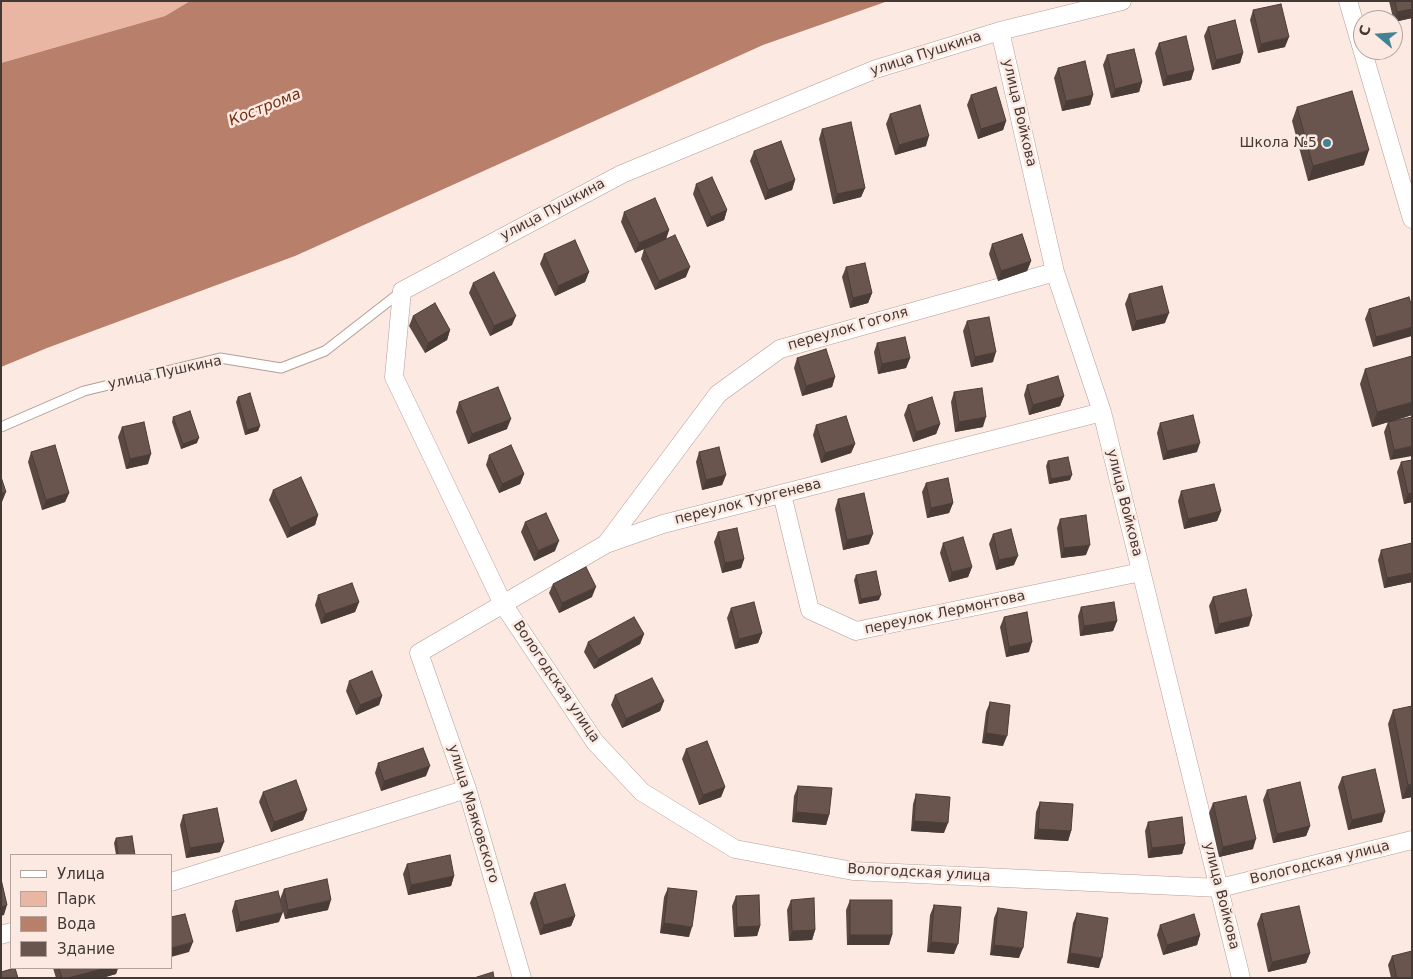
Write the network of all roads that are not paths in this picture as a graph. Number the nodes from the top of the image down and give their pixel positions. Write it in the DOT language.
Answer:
graph roads {
  1 [pos="1122,1"];
  2 [pos="1348,1"];
  3 [pos="1000,31"];
  4 [pos="1412,219"];
  5 [pos="1056,272"];
  6 [pos="402,291"];
  7 [pos="1102,412"];
  8 [pos="1,427"];
  9 [pos="782,494"];
  10 [pos="606,544"];
  11 [pos="1141,572"];
  12 [pos="503,604"];
  13 [pos="419,653"];
  14 [pos="467,789"];
  15 [pos="1412,840"];
  16 [pos="172,882"];
  17 [pos="1220,888"];
  18 [pos="522,978"];
  19 [pos="1241,978"];
  1 -- 3 [label="street, улица Пушкина"];
  2 -- 4 [label="street"];
  3 -- 5 [label="street, улица Войкова"];
  3 -- 6 [label="street, улица Пушкина"];
  5 -- 7 [label="street, улица Войкова"];
  5 -- 10 [label="street, переулок Гоголя"];
  6 -- 8 [label="lane, улица Пушкина"];
  6 -- 12 [label="street"];
  7 -- 9 [label="street, переулок Тургенева"];
  7 -- 11 [label="street, улица Войкова"];
  9 -- 10 [label="street, переулок Тургенева"];
  9 -- 11 [label="street, переулок Лермонтова"];
  10 -- 12 [label="street, переулок Тургенева"];
  11 -- 17 [label="street, улица Войкова"];
  12 -- 13 [label="street, переулок Тургенева"];
  12 -- 17 [label="street, Вологодская улица"];
  13 -- 14 [label="street, улица Маяковского"];
  14 -- 16 [label="street"];
  14 -- 18 [label="street, улица Маяковского"];
  15 -- 17 [label="street, Вологодская улица"];
  17 -- 19 [label="street, улица Войкова"];
}
